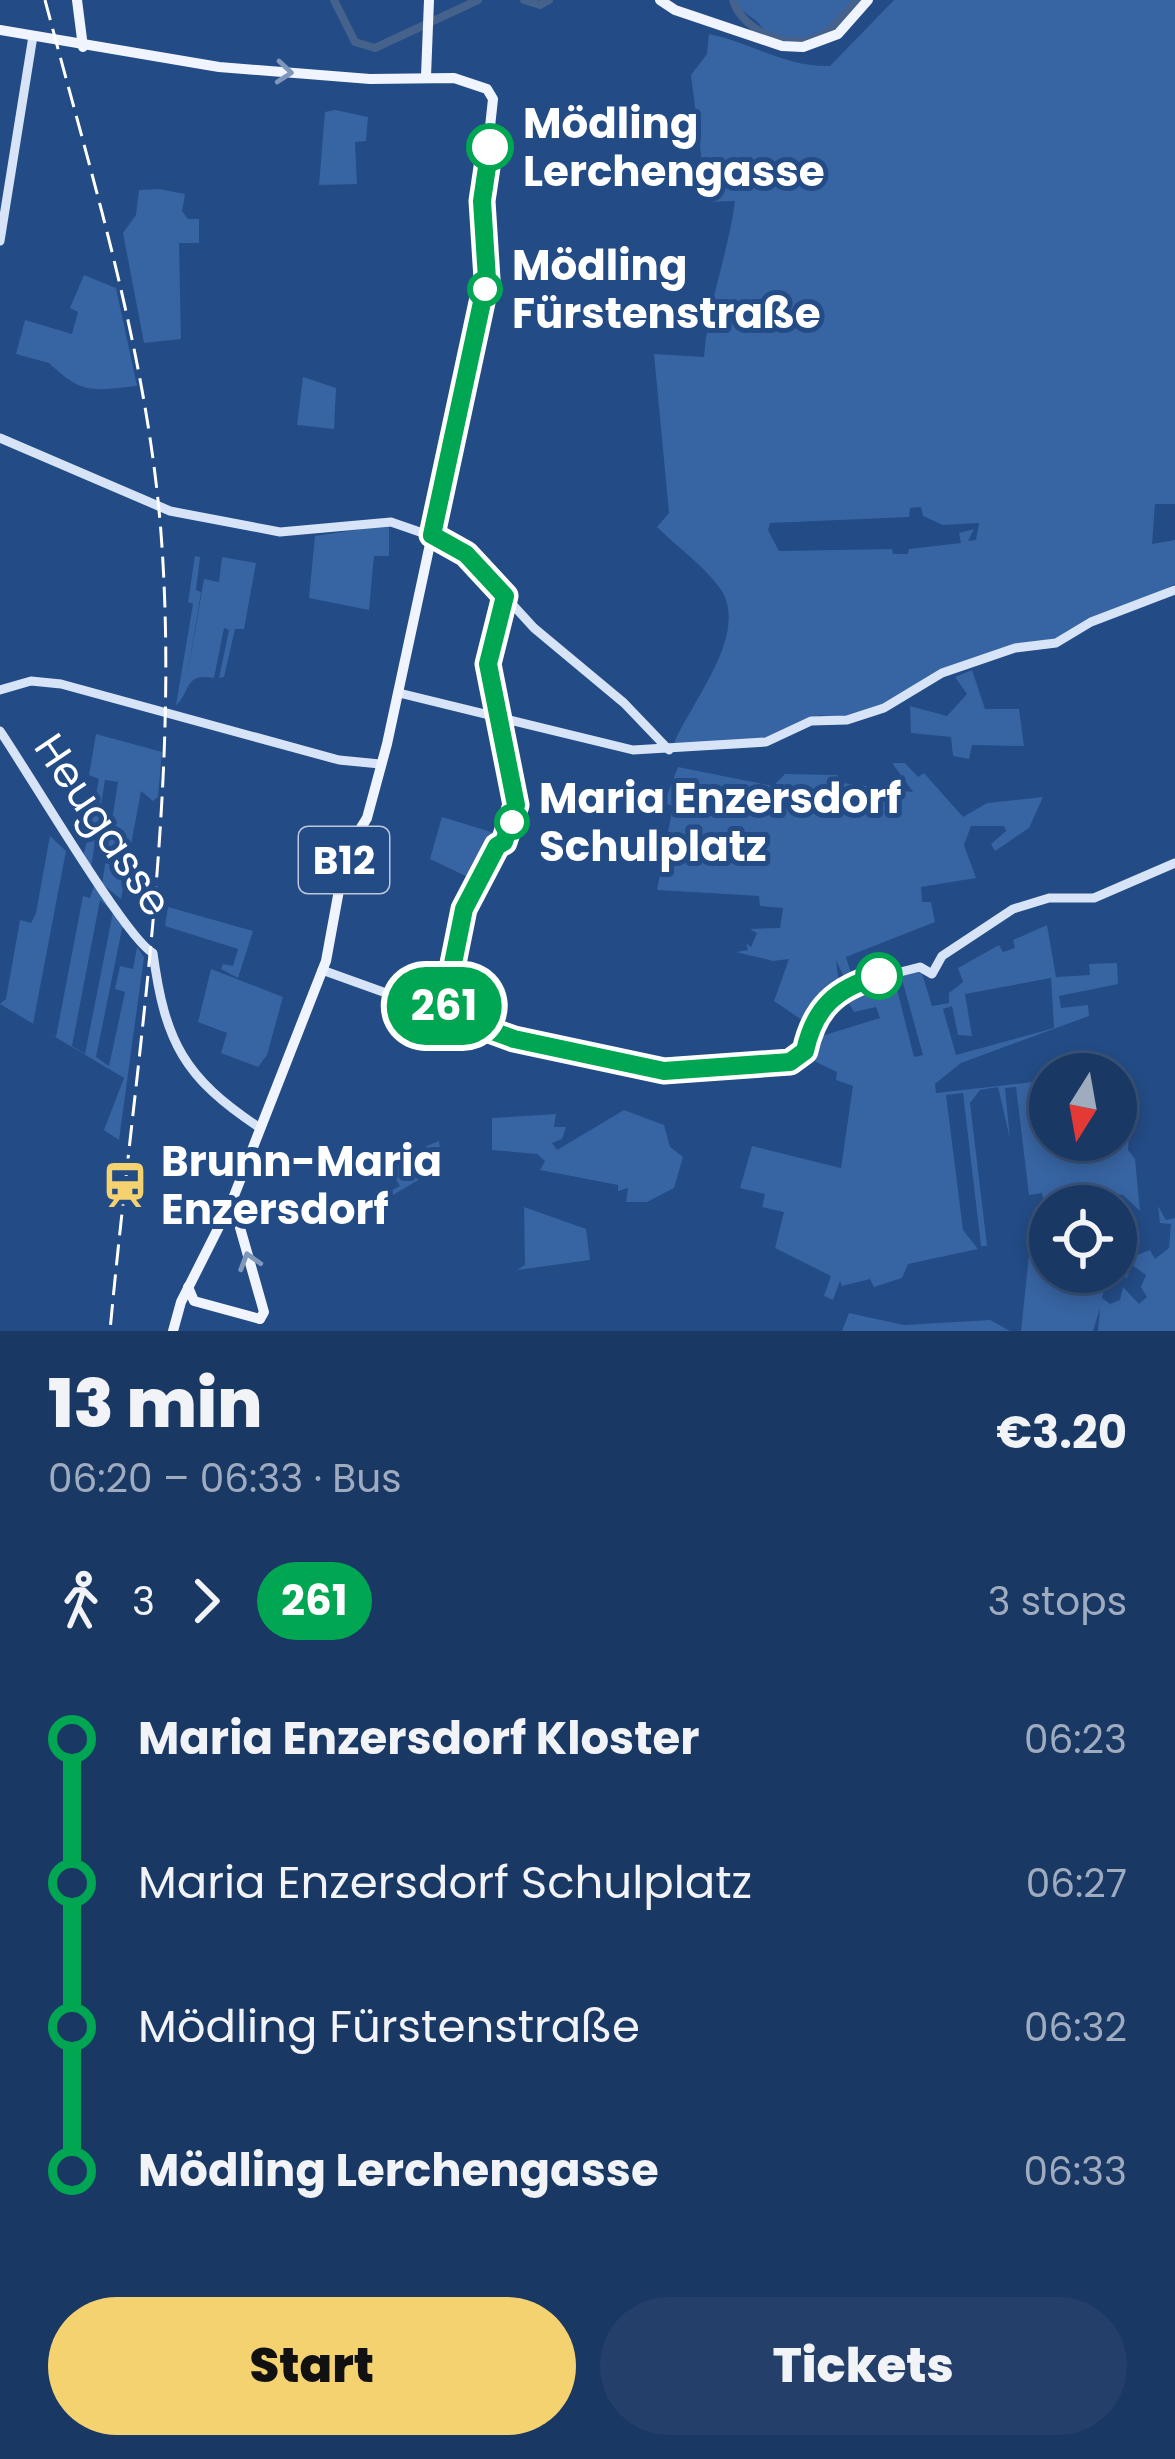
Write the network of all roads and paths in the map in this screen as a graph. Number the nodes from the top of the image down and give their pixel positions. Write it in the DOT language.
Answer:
graph roads {
  1 [pos="77,0"];
  2 [pos="429,0"];
  3 [pos="661,0"];
  4 [pos="868,0"];
  5 [pos="0,30"];
  6 [pos="33,36"];
  7 [pos="83,47"];
  8 [pos="426,76"];
  9 [pos="0,241"];
  10 [pos="0,438"];
  11 [pos="432,535"];
  12 [pos="1175,590"];
  13 [pos="0,690"];
  14 [pos="399,693"];
  15 [pos="0,731"];
  16 [pos="669,750"];
  17 [pos="380,764"];
  18 [pos="1175,863"];
  19 [pos="322,970"];
  20 [pos="260,1127"];
  21 [pos="231,1209"];
  22 [pos="184,1304"];
  23 [pos="259,1322"];
  24 [pos="173,1331"];
  1 -- 7 [label="main road"];
  2 -- 8 [label="main road"];
  3 -- 4 [label="main road"];
  5 -- 6 [label="main road"];
  6 -- 7 [label="main road"];
  6 -- 9 [label="street"];
  7 -- 8 [label="main road, one-way"];
  8 -- 11 [label="main road, B12"];
  10 -- 11 [label="street"];
  11 -- 14 [label="main road, B12"];
  11 -- 16 [label="street"];
  12 -- 16 [label="street"];
  13 -- 17 [label="street"];
  14 -- 16 [label="street"];
  14 -- 17 [label="main road, B12"];
  15 -- 20 [label="street, Heugasse"];
  17 -- 19 [label="main road, B12"];
  18 -- 19 [label="street"];
  19 -- 20 [label="main road, B12"];
  20 -- 21 [label="main road, B12"];
  21 -- 22 [label="main road, B12"];
  23 -- 21 [label="main road, one-way"];
  22 -- 23 [label="main road"];
  22 -- 24 [label="main road"];
}
